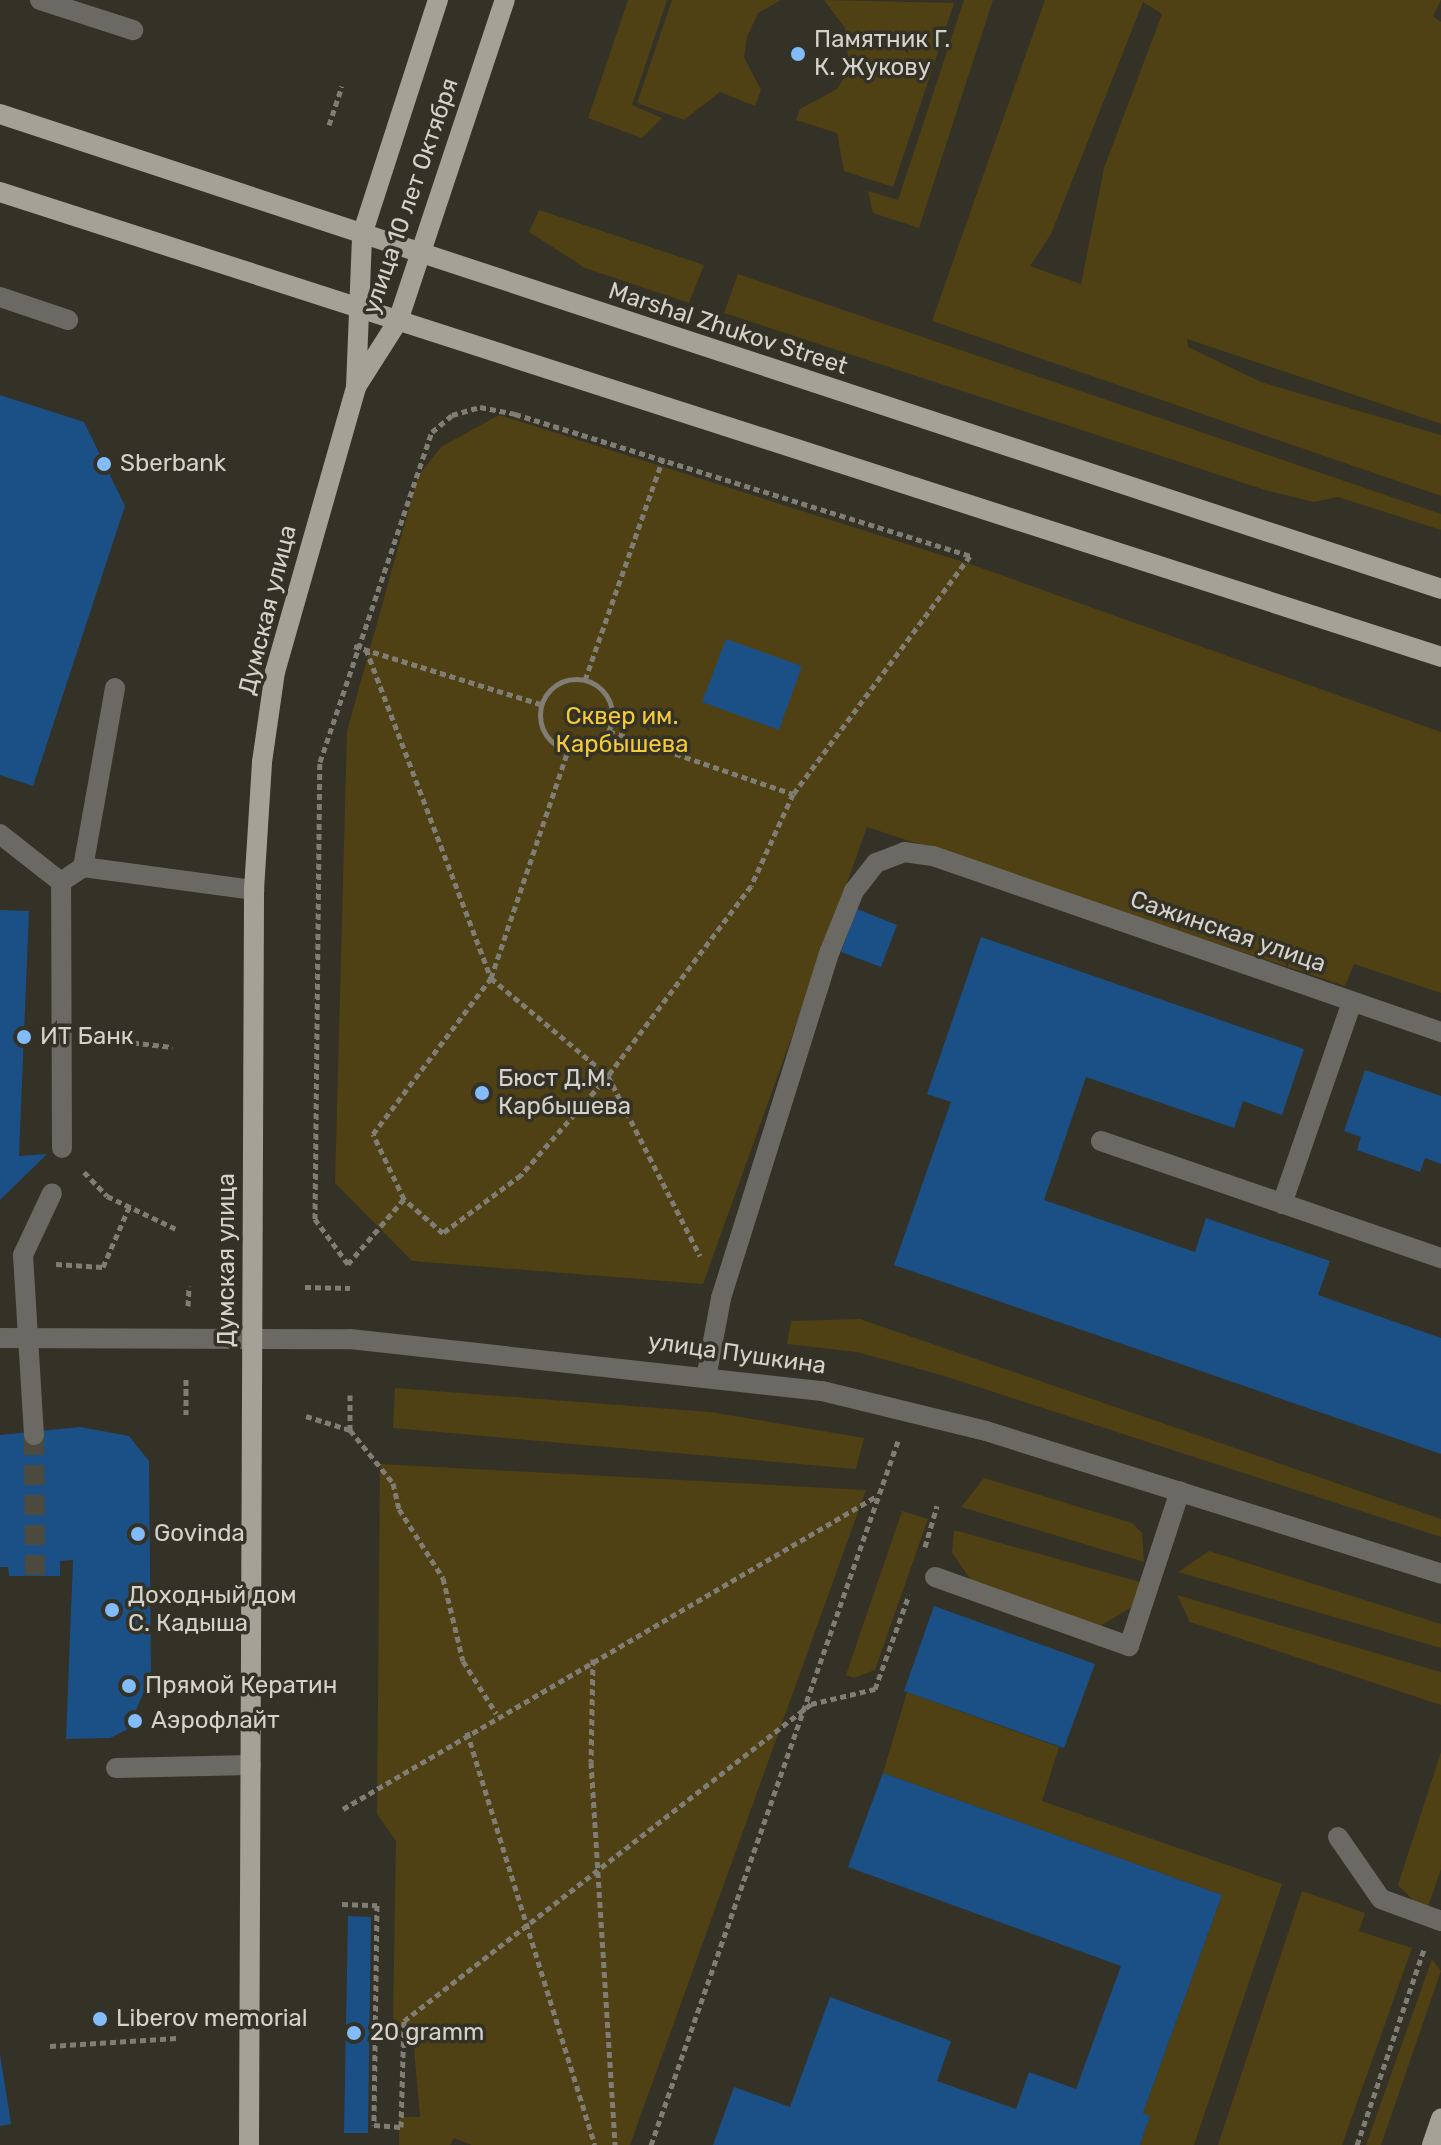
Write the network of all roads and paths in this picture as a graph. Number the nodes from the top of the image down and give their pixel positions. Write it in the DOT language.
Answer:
graph roads {
  1 [pos="40,0"];
  2 [pos="438,0"];
  3 [pos="505,0"];
  4 [pos="133,30"];
  5 [pos="342,86"];
  6 [pos="0,114"];
  7 [pos="329,125"];
  8 [pos="0,192"];
  9 [pos="362,235"];
  10 [pos="421,255"];
  11 [pos="0,297"];
  12 [pos="354,306"];
  13 [pos="68,320"];
  14 [pos="398,321"];
  15 [pos="356,387"];
  16 [pos="663,458"];
  17 [pos="1441,589"];
  18 [pos="354,646"];
  19 [pos="366,649"];
  20 [pos="1441,657"];
  21 [pos="585,680"];
  22 [pos="115,688"];
  23 [pos="540,704"];
  24 [pos="609,731"];
  25 [pos="568,751"];
  26 [pos="793,794"];
  27 [pos="0,834"];
  28 [pos="83,867"];
  29 [pos="61,882"];
  30 [pos="254,890"];
  31 [pos="491,978"];
  32 [pos="1352,1002"];
  33 [pos="1441,1032"];
  34 [pos="126,1038"];
  35 [pos="172,1047"];
  36 [pos="608,1076"];
  37 [pos="1101,1141"];
  38 [pos="62,1148"];
  39 [pos="52,1193"];
  40 [pos="107,1196"];
  41 [pos="404,1199"];
  42 [pos="1282,1204"];
  43 [pos="130,1205"];
  44 [pos="176,1229"];
  45 [pos="23,1255"];
  46 [pos="1441,1258"];
  47 [pos="189,1286"];
  48 [pos="305,1287"];
  49 [pos="350,1288"];
  50 [pos="721,1298"];
  51 [pos="188,1307"];
  52 [pos="0,1338"];
  53 [pos="31,1339"];
  54 [pos="253,1339"];
  55 [pos="707,1373"];
  56 [pos="186,1379"];
  57 [pos="350,1395"];
  58 [pos="908,1409"];
  59 [pos="186,1415"];
  60 [pos="306,1416"];
  61 [pos="350,1430"];
  62 [pos="34,1435"];
  63 [pos="1180,1491"];
  64 [pos="878,1495"];
  65 [pos="937,1506"];
  66 [pos="922,1558"];
  67 [pos="1441,1574"];
  68 [pos="935,1577"];
  69 [pos="912,1586"];
  70 [pos="593,1658"];
  71 [pos="811,1704"];
  72 [pos="496,1713"];
  73 [pos="467,1732"];
  74 [pos="251,1765"];
  75 [pos="116,1768"];
  76 [pos="343,1809"];
  77 [pos="1338,1837"];
  78 [pos="600,1874"];
  79 [pos="342,1904"];
  80 [pos="529,1918"];
  81 [pos="1438,1920"];
  82 [pos="177,2038"];
  83 [pos="50,2046"];
  84 [pos="1441,2119"];
  85 [pos="249,2145"];
  86 [pos="595,2145"];
  87 [pos="615,2145"];
  88 [pos="651,2145"];
  89 [pos="1357,2145"];
  90 [pos="1432,2145"];
  1 -- 4 [label="street"];
  2 -- 9 [label="main road, улица 10 лет Октября"];
  3 -- 10 [label="main road, улица 10 лет Октября"];
  5 -- 7 [label="path"];
  6 -- 9 [label="main road, Marshal Zhukov Street"];
  8 -- 12 [label="main road"];
  9 -- 10 [label="main road, Marshal Zhukov Street"];
  9 -- 12 [label="main road, улица 10 лет Октября"];
  10 -- 14 [label="main road, улица 10 лет Октября"];
  10 -- 17 [label="main road, Marshal Zhukov Street"];
  11 -- 13 [label="street"];
  12 -- 14 [label="main road"];
  12 -- 15 [label="main road, улица 10 лет Октября"];
  14 -- 15 [label="main road, улица 10 лет Октября"];
  14 -- 20 [label="main road"];
  15 -- 30 [label="main road, Думская улица"];
  16 -- 18 [label="path"];
  16 -- 21 [label="path"];
  16 -- 26 [label="path"];
  18 -- 19 [label="path"];
  18 -- 41 [label="path"];
  19 -- 23 [label="path"];
  19 -- 31 [label="path"];
  21 -- 23 [label="path"];
  21 -- 24 [label="path"];
  22 -- 28 [label="street"];
  23 -- 25 [label="path"];
  24 -- 25 [label="path"];
  24 -- 26 [label="path"];
  25 -- 31 [label="path"];
  26 -- 36 [label="path"];
  27 -- 29 [label="street"];
  28 -- 29 [label="street"];
  28 -- 30 [label="street"];
  29 -- 38 [label="street"];
  30 -- 54 [label="main road, Думская улица"];
  31 -- 36 [label="path"];
  31 -- 41 [label="path"];
  32 -- 33 [label="street, Сажинская улица"];
  32 -- 42 [label="street"];
  32 -- 50 [label="street, Сажинская улица"];
  34 -- 35 [label="path"];
  36 -- 41 [label="path"];
  36 -- 50 [label="path"];
  37 -- 42 [label="street"];
  39 -- 45 [label="street"];
  40 -- 43 [label="path"];
  42 -- 46 [label="street"];
  43 -- 44 [label="path"];
  43 -- 45 [label="path"];
  45 -- 53 [label="street"];
  47 -- 51 [label="path"];
  48 -- 49 [label="path"];
  50 -- 55 [label="street, Сажинская улица"];
  52 -- 53 [label="street, улица Пушкина"];
  53 -- 54 [label="street, улица Пушкина"];
  53 -- 62 [label="street"];
  54 -- 55 [label="street, улица Пушкина"];
  54 -- 74 [label="main road, Думская улица"];
  55 -- 58 [label="street, улица Пушкина"];
  56 -- 59 [label="path"];
  57 -- 61 [label="path"];
  58 -- 63 [label="street, улица Пушкина"];
  58 -- 64 [label="path"];
  60 -- 61 [label="path"];
  61 -- 72 [label="path"];
  63 -- 67 [label="street, улица Пушкина"];
  63 -- 68 [label="street"];
  64 -- 70 [label="path"];
  64 -- 71 [label="path"];
  65 -- 66 [label="path"];
  69 -- 71 [label="path"];
  70 -- 72 [label="path"];
  70 -- 78 [label="path"];
  71 -- 78 [label="path"];
  71 -- 88 [label="path"];
  72 -- 73 [label="path"];
  73 -- 76 [label="path"];
  73 -- 80 [label="path"];
  74 -- 75 [label="street"];
  74 -- 85 [label="main road, Думская улица"];
  77 -- 81 [label="street"];
  78 -- 80 [label="path"];
  78 -- 87 [label="path"];
  79 -- 80 [label="path"];
  80 -- 86 [label="path"];
  81 -- 89 [label="path"];
  82 -- 83 [label="path"];
  84 -- 90 [label="main road"];
}
